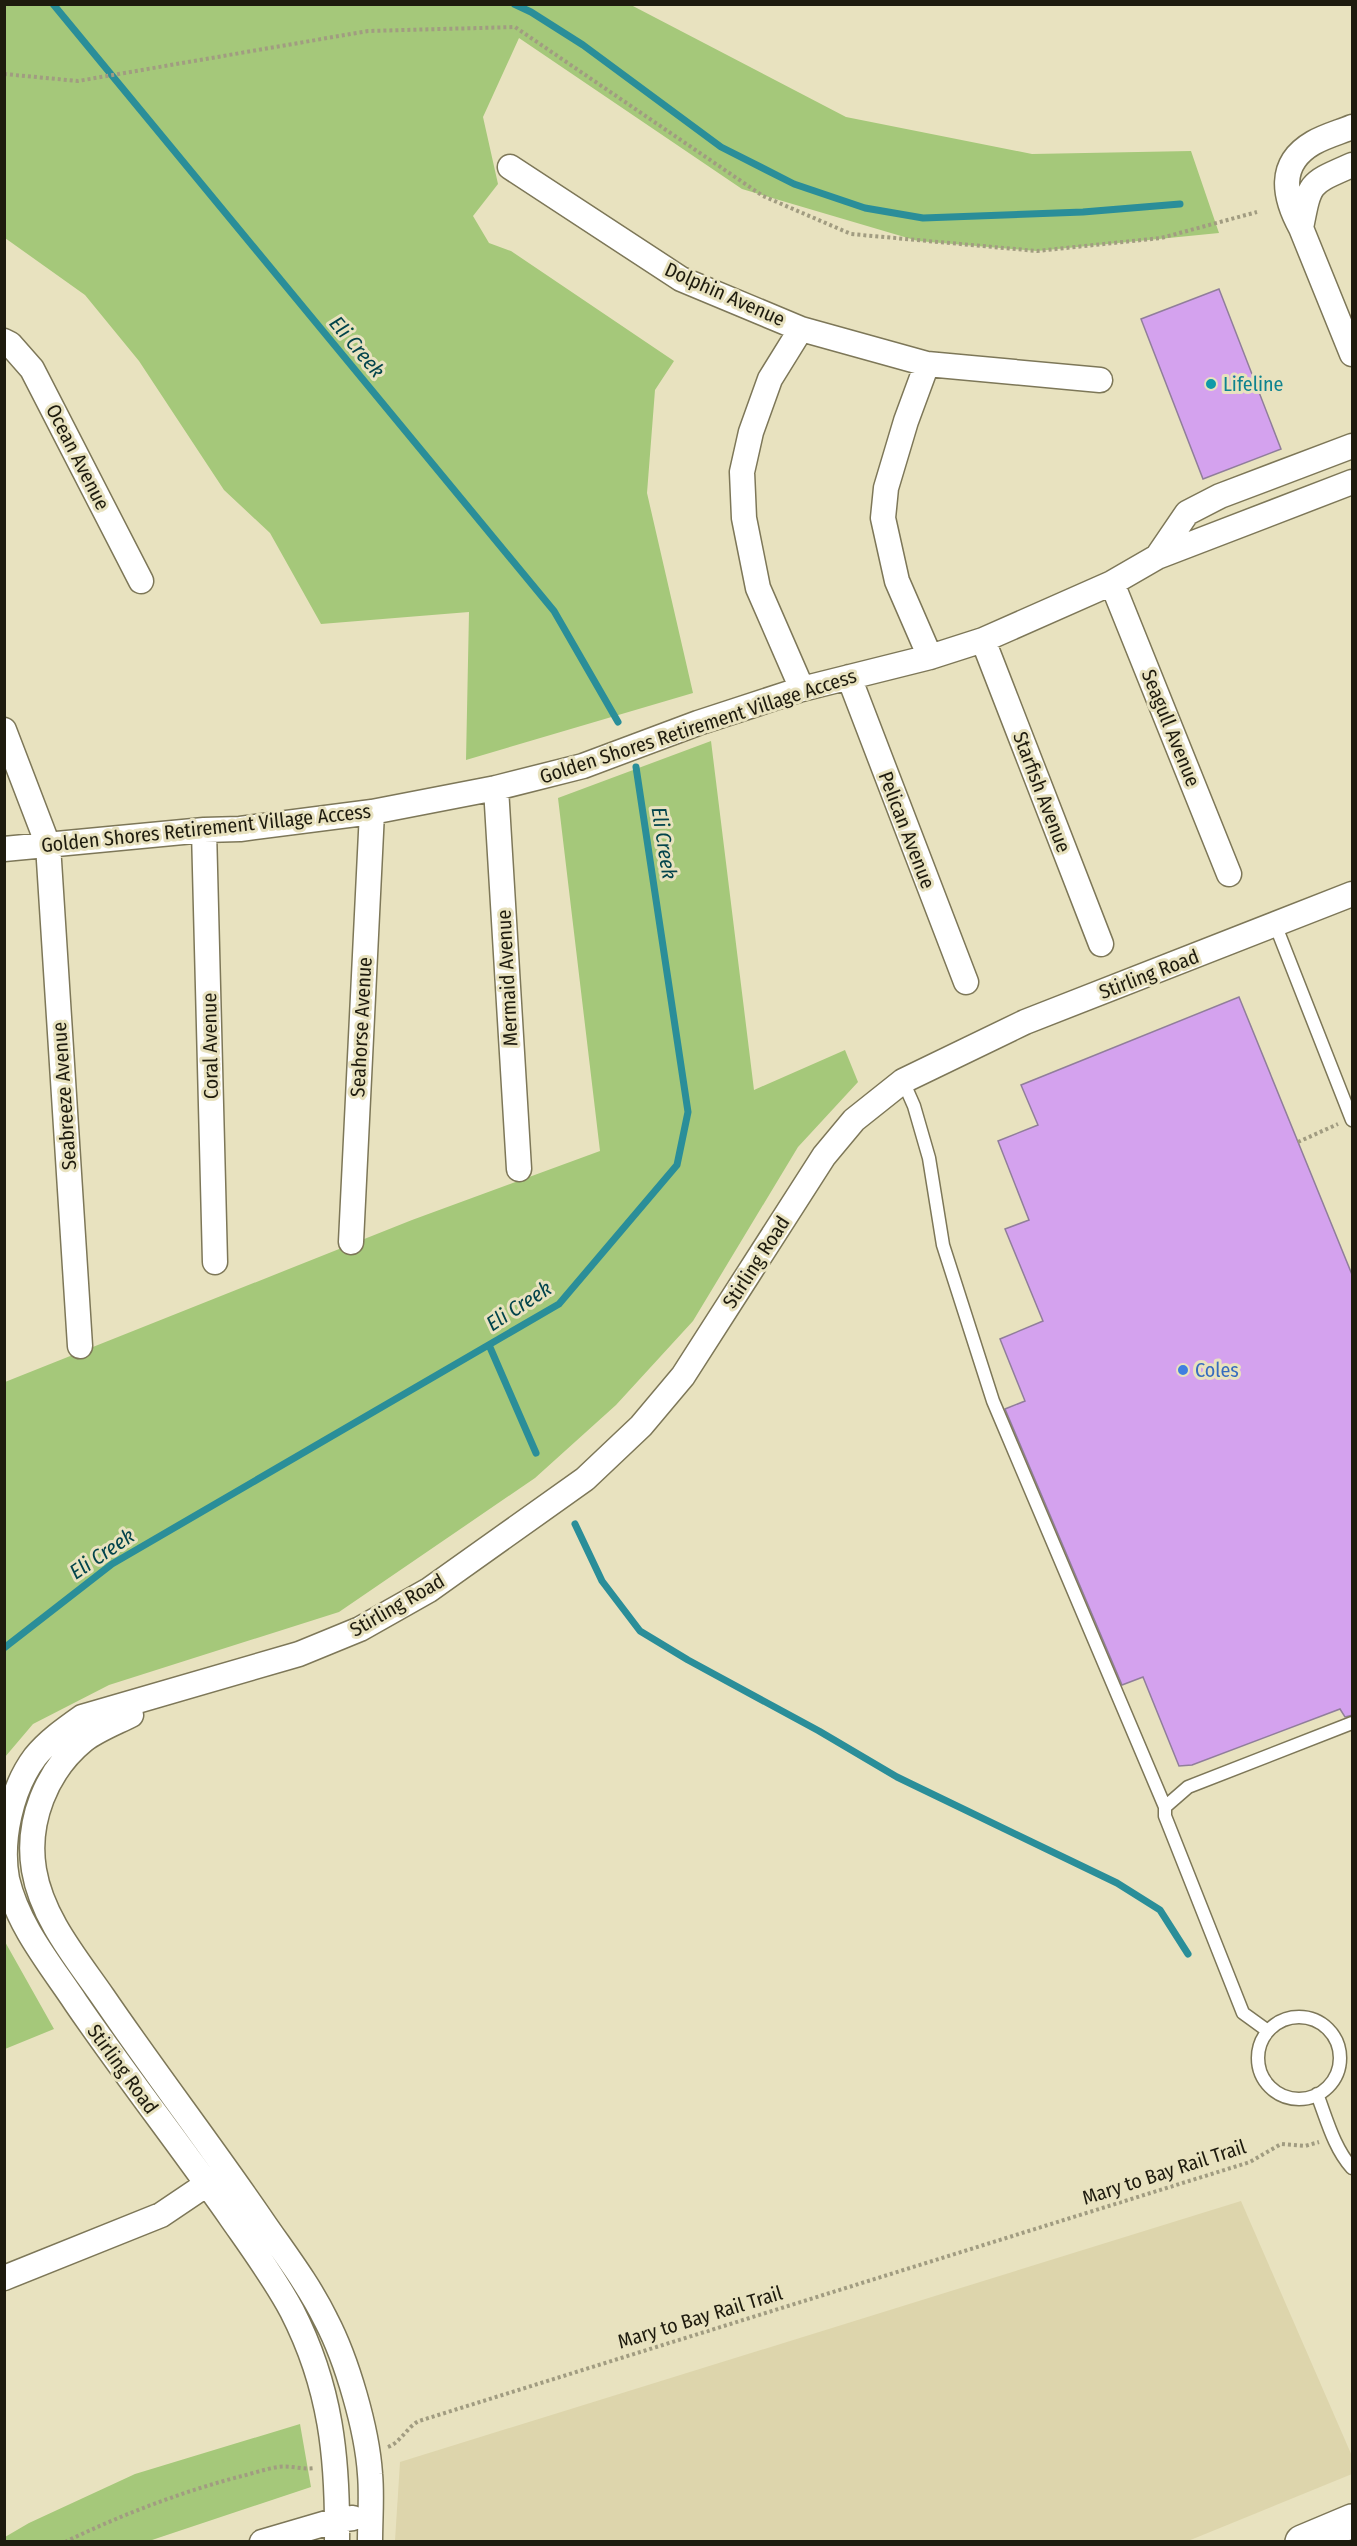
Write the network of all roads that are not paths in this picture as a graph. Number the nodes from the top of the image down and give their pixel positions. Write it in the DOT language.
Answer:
graph roads {
  1 [pos="1353,127"];
  2 [pos="1353,165"];
  3 [pos="510,167"];
  4 [pos="1302,228"];
  5 [pos="801,328"];
  6 [pos="4,341"];
  7 [pos="1353,354"];
  8 [pos="927,364"];
  9 [pos="1100,380"];
  10 [pos="1353,446"];
  11 [pos="1353,482"];
  12 [pos="1157,557"];
  13 [pos="141,581"];
  14 [pos="1112,582"];
  15 [pos="983,640"];
  16 [pos="930,657"];
  17 [pos="849,677"];
  18 [pos="802,689"];
  19 [pos="4,730"];
  20 [pos="496,788"];
  21 [pos="372,812"];
  22 [pos="204,830"];
  23 [pos="48,845"];
  24 [pos="4,849"];
  25 [pos="1229,874"];
  26 [pos="1353,894"];
  27 [pos="1275,924"];
  28 [pos="1101,944"];
  29 [pos="966,982"];
  30 [pos="903,1081"];
  31 [pos="1352,1119"];
  32 [pos="519,1169"];
  33 [pos="351,1242"];
  34 [pos="215,1262"];
  35 [pos="80,1346"];
  36 [pos="196,1685"];
  37 [pos="1353,1724"];
  38 [pos="1166,1807"];
  39 [pos="1268,2031"];
  40 [pos="1339,2063"];
  41 [pos="1353,2066"];
  42 [pos="1317,2094"];
  43 [pos="1353,2168"];
  44 [pos="207,2184"];
  45 [pos="4,2278"];
  46 [pos="370,2516"];
  47 [pos="1353,2521"];
  48 [pos="337,2531"];
  49 [pos="262,2541"];
  50 [pos="370,2541"];
  51 [pos="1302,2541"];
  1 -- 4 [label="street"];
  2 -- 4 [label="street"];
  3 -- 5 [label="street, Dolphin Avenue"];
  4 -- 7 [label="street"];
  5 -- 8 [label="street, Dolphin Avenue"];
  5 -- 18 [label="street"];
  6 -- 13 [label="street, Ocean Avenue"];
  8 -- 9 [label="street, Dolphin Avenue"];
  8 -- 16 [label="street"];
  10 -- 12 [label="street, Golden Shores Retirement Village Access"];
  11 -- 12 [label="street, Golden Shores Retirement Village Access"];
  12 -- 14 [label="street, Golden Shores Retirement Village Access"];
  14 -- 15 [label="street, Golden Shores Retirement Village Access"];
  14 -- 25 [label="street, Seagull Avenue"];
  15 -- 16 [label="street, Golden Shores Retirement Village Access"];
  15 -- 28 [label="street, Starfish Avenue"];
  16 -- 17 [label="street, Golden Shores Retirement Village Access"];
  17 -- 18 [label="street, Golden Shores Retirement Village Access"];
  17 -- 29 [label="street, Pelican Avenue"];
  18 -- 20 [label="street, Golden Shores Retirement Village Access"];
  19 -- 23 [label="street"];
  20 -- 21 [label="street, Golden Shores Retirement Village Access"];
  20 -- 32 [label="street, Mermaid Avenue"];
  21 -- 22 [label="street, Golden Shores Retirement Village Access"];
  21 -- 33 [label="street, Seahorse Avenue"];
  22 -- 23 [label="street, Golden Shores Retirement Village Access"];
  22 -- 34 [label="street, Coral Avenue"];
  23 -- 24 [label="street, Golden Shores Retirement Village Access"];
  23 -- 35 [label="street, Seabreeze Avenue"];
  26 -- 27 [label="street, Stirling Road"];
  27 -- 30 [label="street, Stirling Road"];
  27 -- 31 [label="lane"];
  30 -- 36 [label="street, Stirling Road"];
  30 -- 38 [label="lane"];
  36 -- 44 [label="street, Stirling Road"];
  36 -- 46 [label="street, Stirling Road"];
  37 -- 38 [label="lane"];
  38 -- 39 [label="lane"];
  39 -- 40 [label="lane"];
  39 -- 42 [label="lane"];
  40 -- 41 [label="lane"];
  40 -- 42 [label="lane"];
  42 -- 43 [label="lane"];
  44 -- 45 [label="street"];
  44 -- 48 [label="street, Stirling Road"];
  46 -- 48 [label="street"];
  46 -- 50 [label="street, Stirling Road"];
  47 -- 51 [label="main road"];
  48 -- 49 [label="street"];
}
